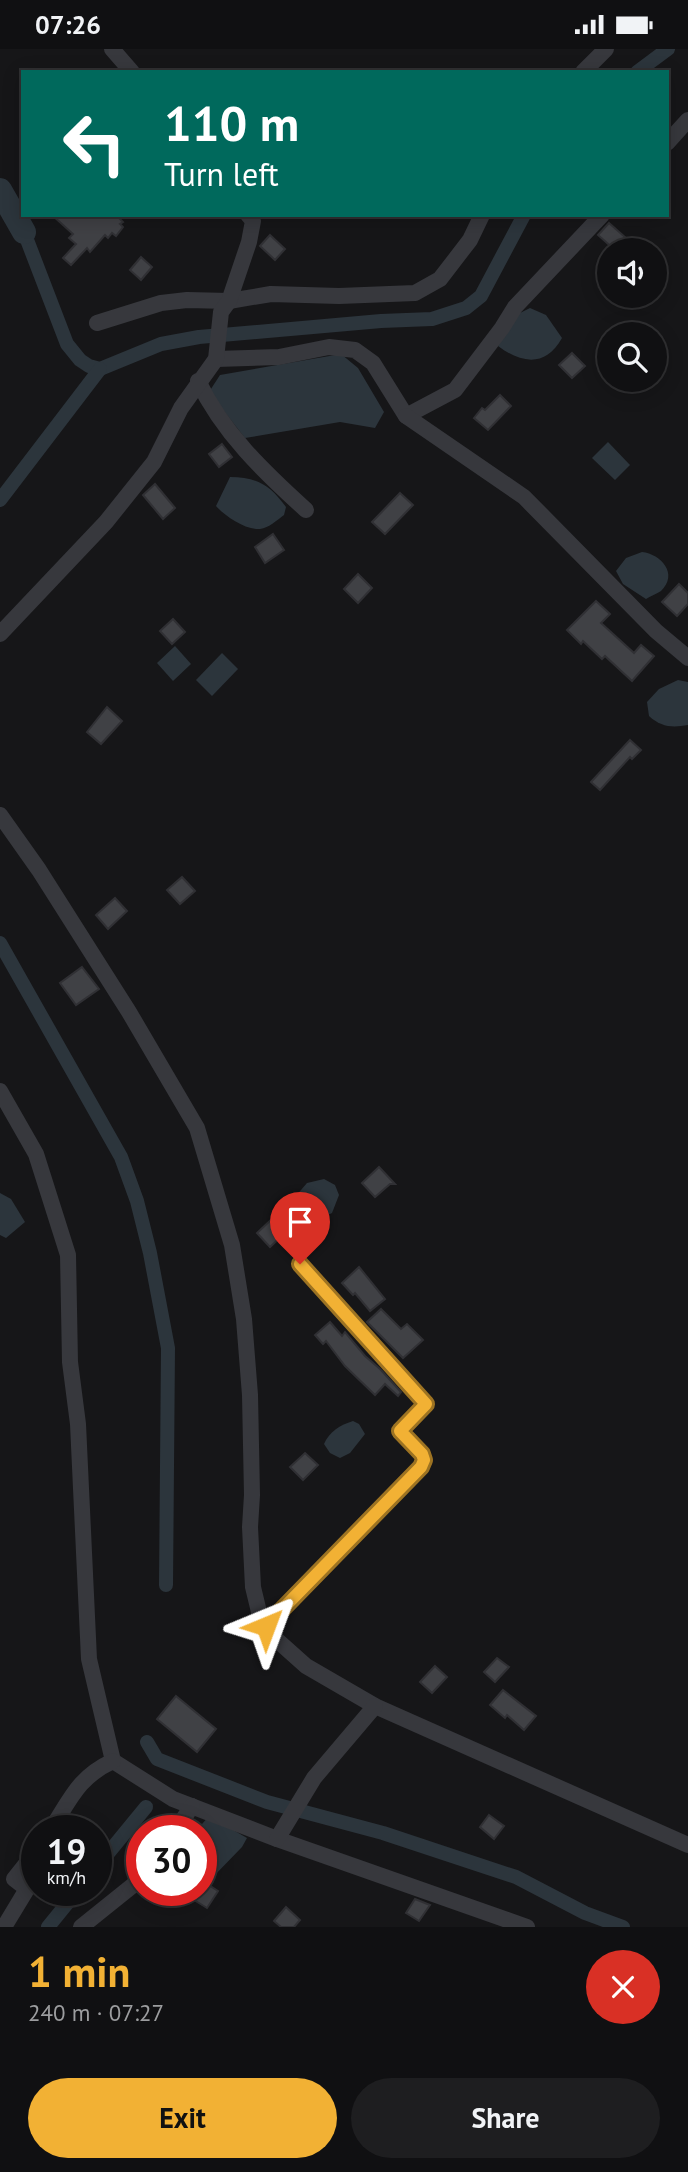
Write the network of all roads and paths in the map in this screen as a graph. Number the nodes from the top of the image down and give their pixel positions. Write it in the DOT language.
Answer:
graph roads {
  1 [pos="112,49"];
  2 [pos="606,49"];
  3 [pos="130,70"];
  4 [pos="585,70"];
  5 [pos="688,120"];
  6 [pos="669,141"];
  7 [pos="250,217"];
  8 [pos="481,217"];
  9 [pos="601,217"];
  10 [pos="225,307"];
  11 [pos="97,323"];
  12 [pos="216,359"];
  13 [pos="198,381"];
  14 [pos="406,416"];
  15 [pos="306,509"];
  16 [pos="0,634"];
  17 [pos="688,658"];
  18 [pos="0,815"];
  19 [pos="0,1091"];
  20 [pos="300,1264"];
  21 [pos="266,1626"];
  22 [pos="375,1706"];
  23 [pos="113,1761"];
  24 [pos="192,1806"];
  25 [pos="60,1815"];
  26 [pos="186,1815"];
  27 [pos="277,1839"];
  28 [pos="688,1846"];
  29 [pos="21,1870"];
  30 [pos="21,1884"];
  31 [pos="126,1891"];
  32 [pos="21,1899"];
  33 [pos="4,1927"];
  34 [pos="81,1927"];
  35 [pos="527,1927"];
  1 -- 3 [label="street"];
  2 -- 4 [label="street"];
  5 -- 6 [label="street"];
  7 -- 10 [label="street"];
  8 -- 10 [label="street"];
  9 -- 14 [label="street"];
  10 -- 11 [label="street"];
  10 -- 12 [label="street"];
  12 -- 13 [label="street"];
  12 -- 14 [label="street"];
  13 -- 15 [label="street"];
  13 -- 16 [label="street"];
  14 -- 17 [label="street"];
  18 -- 21 [label="street"];
  19 -- 23 [label="street"];
  20 -- 21 [label="street"];
  21 -- 22 [label="street"];
  22 -- 27 [label="street"];
  22 -- 28 [label="street"];
  23 -- 24 [label="street"];
  23 -- 25 [label="street"];
  24 -- 26 [label="street"];
  24 -- 27 [label="street"];
  27 -- 35 [label="street"];
  29 -- 30 [label="street"];
  31 -- 34 [label="street"];
  32 -- 33 [label="street"];
}
